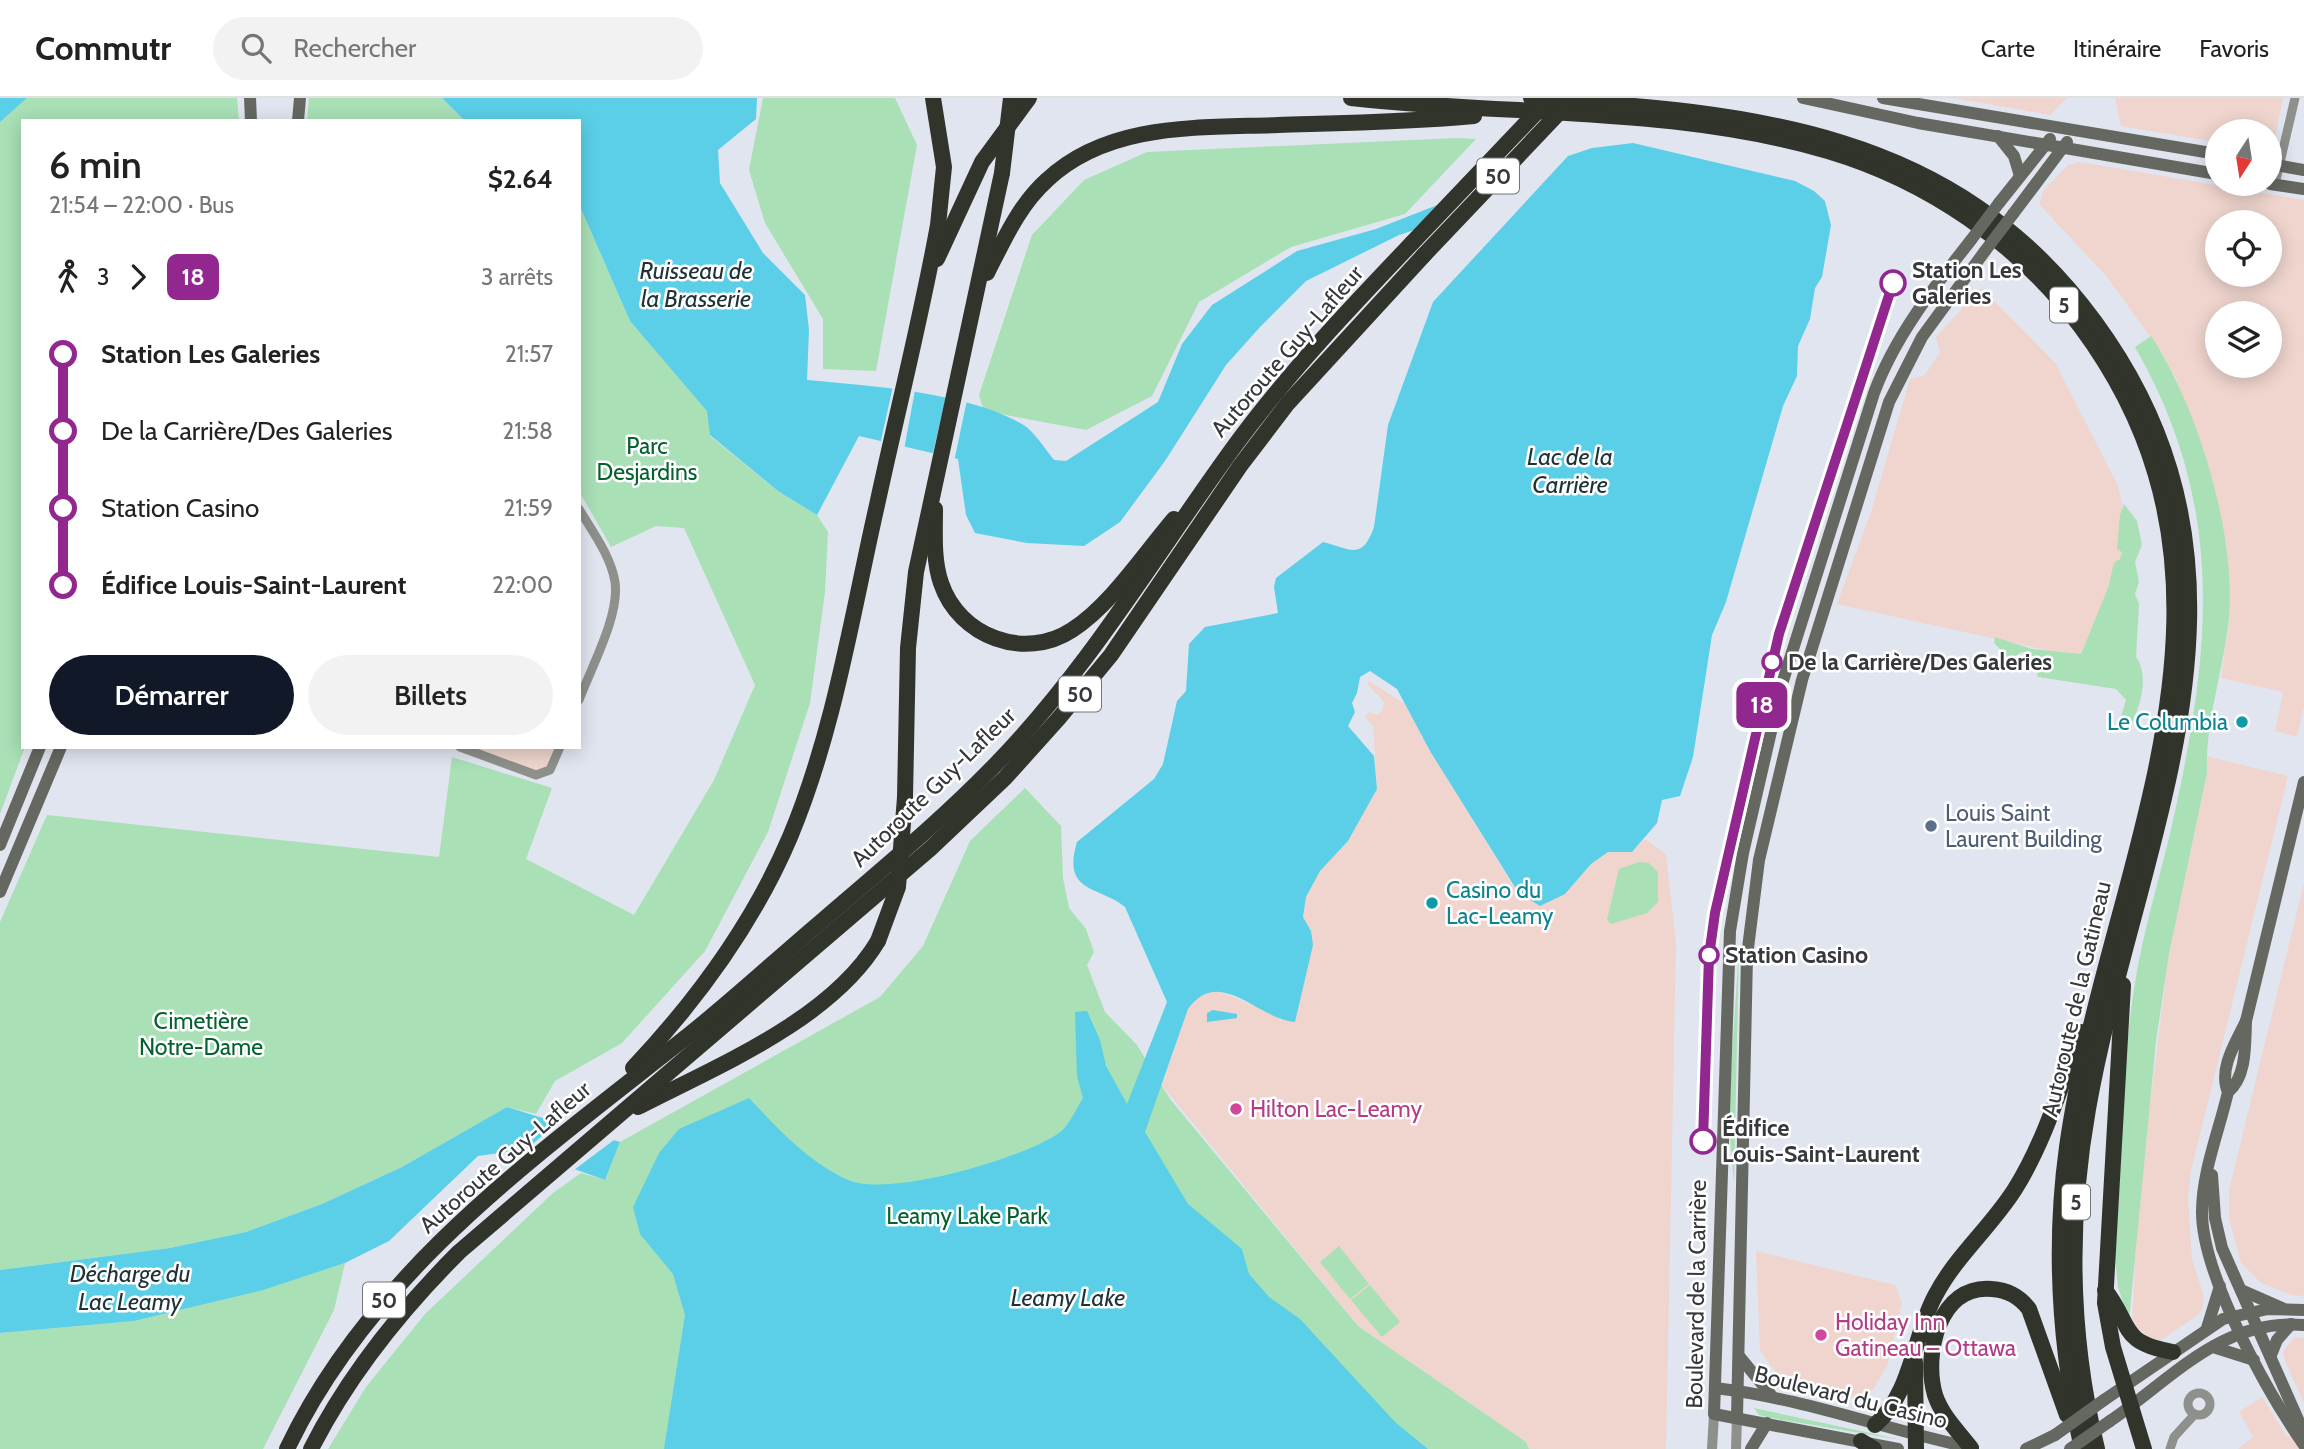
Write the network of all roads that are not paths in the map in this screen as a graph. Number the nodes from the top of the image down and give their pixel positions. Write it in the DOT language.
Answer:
graph roads {
  1 [pos="250,98"];
  2 [pos="300,98"];
  3 [pos="933,98"];
  4 [pos="1011,98"];
  5 [pos="1029,98"];
  6 [pos="1351,98"];
  7 [pos="1531,98"];
  8 [pos="1645,98"];
  9 [pos="1803,98"];
  10 [pos="1883,98"];
  11 [pos="2295,98"];
  12 [pos="1559,102"];
  13 [pos="1692,111"];
  14 [pos="1522,112"];
  15 [pos="251,119"];
  16 [pos="298,119"];
  17 [pos="2060,129"];
  18 [pos="2074,131"];
  19 [pos="1998,135"];
  20 [pos="2282,139"];
  21 [pos="2046,144"];
  22 [pos="2064,146"];
  23 [pos="2205,152"];
  24 [pos="2282,166"];
  25 [pos="2304,170"];
  26 [pos="2205,172"];
  27 [pos="2020,176"];
  28 [pos="2282,186"];
  29 [pos="2304,189"];
  30 [pos="1418,249"];
  31 [pos="927,282"];
  32 [pos="976,294"];
  33 [pos="1227,456"];
  34 [pos="934,481"];
  35 [pos="581,513"];
  36 [pos="581,695"];
  37 [pos="39,749"];
  38 [pos="60,749"];
  39 [pos="465,749"];
  40 [pos="560,749"];
  41 [pos="2304,782"];
  42 [pos="0,845"];
  43 [pos="0,892"];
  44 [pos="2123,958"];
  45 [pos="2102,981"];
  46 [pos="595,1107"];
  47 [pos="624,1114"];
  48 [pos="2215,1146"];
  49 [pos="2220,1286"];
  50 [pos="2105,1290"];
  51 [pos="2241,1290"];
  52 [pos="2282,1308"];
  53 [pos="2304,1310"];
  54 [pos="2250,1312"];
  55 [pos="2233,1315"];
  56 [pos="2297,1325"];
  57 [pos="2258,1327"];
  58 [pos="2207,1328"];
  59 [pos="2241,1331"];
  60 [pos="1915,1346"];
  61 [pos="2213,1347"];
  62 [pos="2172,1352"];
  63 [pos="2271,1355"];
  64 [pos="1739,1356"];
  65 [pos="2254,1360"];
  66 [pos="2125,1385"];
  67 [pos="1715,1388"];
  68 [pos="1738,1390"];
  69 [pos="1771,1395"];
  70 [pos="2132,1405"];
  71 [pos="1714,1414"];
  72 [pos="2195,1414"];
  73 [pos="1737,1417"];
  74 [pos="1767,1423"];
  75 [pos="1875,1425"];
  76 [pos="2304,1433"];
  77 [pos="1916,1442"];
  78 [pos="2304,1444"];
  79 [pos="1868,1445"];
  80 [pos="1975,1448"];
  81 [pos="287,1449"];
  82 [pos="311,1449"];
  83 [pos="1713,1449"];
  84 [pos="1736,1449"];
  85 [pos="1751,1449"];
  86 [pos="1898,1449"];
  87 [pos="2026,1449"];
  88 [pos="2070,1449"];
  89 [pos="2081,1449"];
  90 [pos="2097,1449"];
  91 [pos="2144,1449"];
  92 [pos="2170,1449"];
  1 -- 15 [label="main road"];
  2 -- 16 [label="main road"];
  3 -- 31 [label="highway"];
  4 -- 32 [label="highway, bridge"];
  5 -- 31 [label="highway"];
  6 -- 14 [label="highway, Autoroute de la Gatineau / 5"];
  7 -- 12 [label="highway, Autoroute de la Gatineau / 5"];
  8 -- 13 [label="highway"];
  9 -- 19 [label="main road"];
  10 -- 17 [label="main road"];
  11 -- 20 [label="street"];
  12 -- 13 [label="highway, Autoroute de la Gatineau / 5"];
  12 -- 14 [label="highway, Autoroute de la Gatineau / 5, bridge"];
  12 -- 30 [label="highway, Autoroute Guy-Lafleur / 50, bridge"];
  12 -- 30 [label="highway, Autoroute Guy-Lafleur / 50, bridge"];
  12 -- 45 [label="highway, Autoroute de la Gatineau / 5"];
  13 -- 44 [label="highway, Autoroute de la Gatineau / 5"];
  14 -- 32 [label="highway"];
  17 -- 18 [label="main road"];
  17 -- 21 [label="main road, Boulevard de la Carrière"];
  18 -- 22 [label="main road, Boulevard de la Carrière"];
  18 -- 23 [label="main road"];
  19 -- 21 [label="main road"];
  19 -- 27 [label="main road"];
  21 -- 22 [label="main road"];
  21 -- 27 [label="main road, Boulevard de la Carrière"];
  22 -- 26 [label="main road"];
  22 -- 64 [label="main road, Boulevard de la Carrière, bridge"];
  24 -- 25 [label="main road"];
  27 -- 67 [label="main road, Boulevard de la Carrière, bridge"];
  28 -- 29 [label="main road"];
  30 -- 33 [label="highway, Autoroute Guy-Lafleur / 50"];
  30 -- 47 [label="highway, Autoroute Guy-Lafleur / 50"];
  31 -- 46 [label="highway"];
  32 -- 34 [label="highway"];
  33 -- 34 [label="highway"];
  33 -- 46 [label="highway, Autoroute Guy-Lafleur / 50"];
  34 -- 47 [label="highway, bridge"];
  35 -- 36 [label="street"];
  37 -- 42 [label="main road"];
  38 -- 43 [label="main road"];
  39 -- 40 [label="street"];
  41 -- 48 [label="main road"];
  44 -- 50 [label="highway"];
  44 -- 90 [label="highway, Autoroute de la Gatineau / 5"];
  45 -- 60 [label="highway"];
  45 -- 89 [label="highway, Autoroute de la Gatineau / 5"];
  46 -- 81 [label="highway, Autoroute Guy-Lafleur / 50"];
  47 -- 82 [label="highway, Autoroute Guy-Lafleur / 50"];
  48 -- 49 [label="main road"];
  48 -- 51 [label="main road"];
  49 -- 55 [label="main road"];
  49 -- 58 [label="main road"];
  50 -- 62 [label="highway"];
  50 -- 66 [label="highway"];
  51 -- 52 [label="main road"];
  51 -- 54 [label="main road"];
  52 -- 53 [label="main road"];
  52 -- 54 [label="main road"];
  54 -- 55 [label="main road"];
  54 -- 57 [label="main road"];
  55 -- 58 [label="main road"];
  55 -- 59 [label="main road"];
  56 -- 57 [label="main road"];
  56 -- 63 [label="main road"];
  57 -- 59 [label="main road"];
  57 -- 63 [label="main road"];
  58 -- 62 [label="main road"];
  59 -- 61 [label="main road"];
  59 -- 65 [label="main road"];
  60 -- 75 [label="highway"];
  60 -- 77 [label="highway"];
  61 -- 65 [label="main road"];
  61 -- 70 [label="main road"];
  62 -- 66 [label="main road"];
  63 -- 76 [label="main road"];
  64 -- 68 [label="main road, Boulevard de la Carrière"];
  64 -- 69 [label="main road"];
  65 -- 78 [label="main road"];
  66 -- 70 [label="highway"];
  66 -- 87 [label="main road, bridge"];
  67 -- 68 [label="main road, Boulevard du Casino"];
  67 -- 71 [label="main road, Boulevard de la Carrière"];
  68 -- 69 [label="main road, Boulevard du Casino"];
  68 -- 73 [label="main road, Boulevard de la Carrière"];
  69 -- 75 [label="main road, Boulevard du Casino"];
  70 -- 88 [label="main road, bridge"];
  70 -- 91 [label="highway"];
  71 -- 73 [label="main road, Boulevard du Casino"];
  71 -- 83 [label="street, Boulevard de la Carrière"];
  72 -- 92 [label="street"];
  73 -- 74 [label="main road, Boulevard du Casino"];
  73 -- 84 [label="street, Boulevard de la Carrière"];
  74 -- 79 [label="main road, Boulevard du Casino"];
  74 -- 85 [label="main road"];
  75 -- 77 [label="main road, Boulevard du Casino"];
  77 -- 80 [label="main road, Boulevard du Casino"];
  79 -- 86 [label="main road, Boulevard du Casino"];
  80 -- 89 [label="highway"];
}
